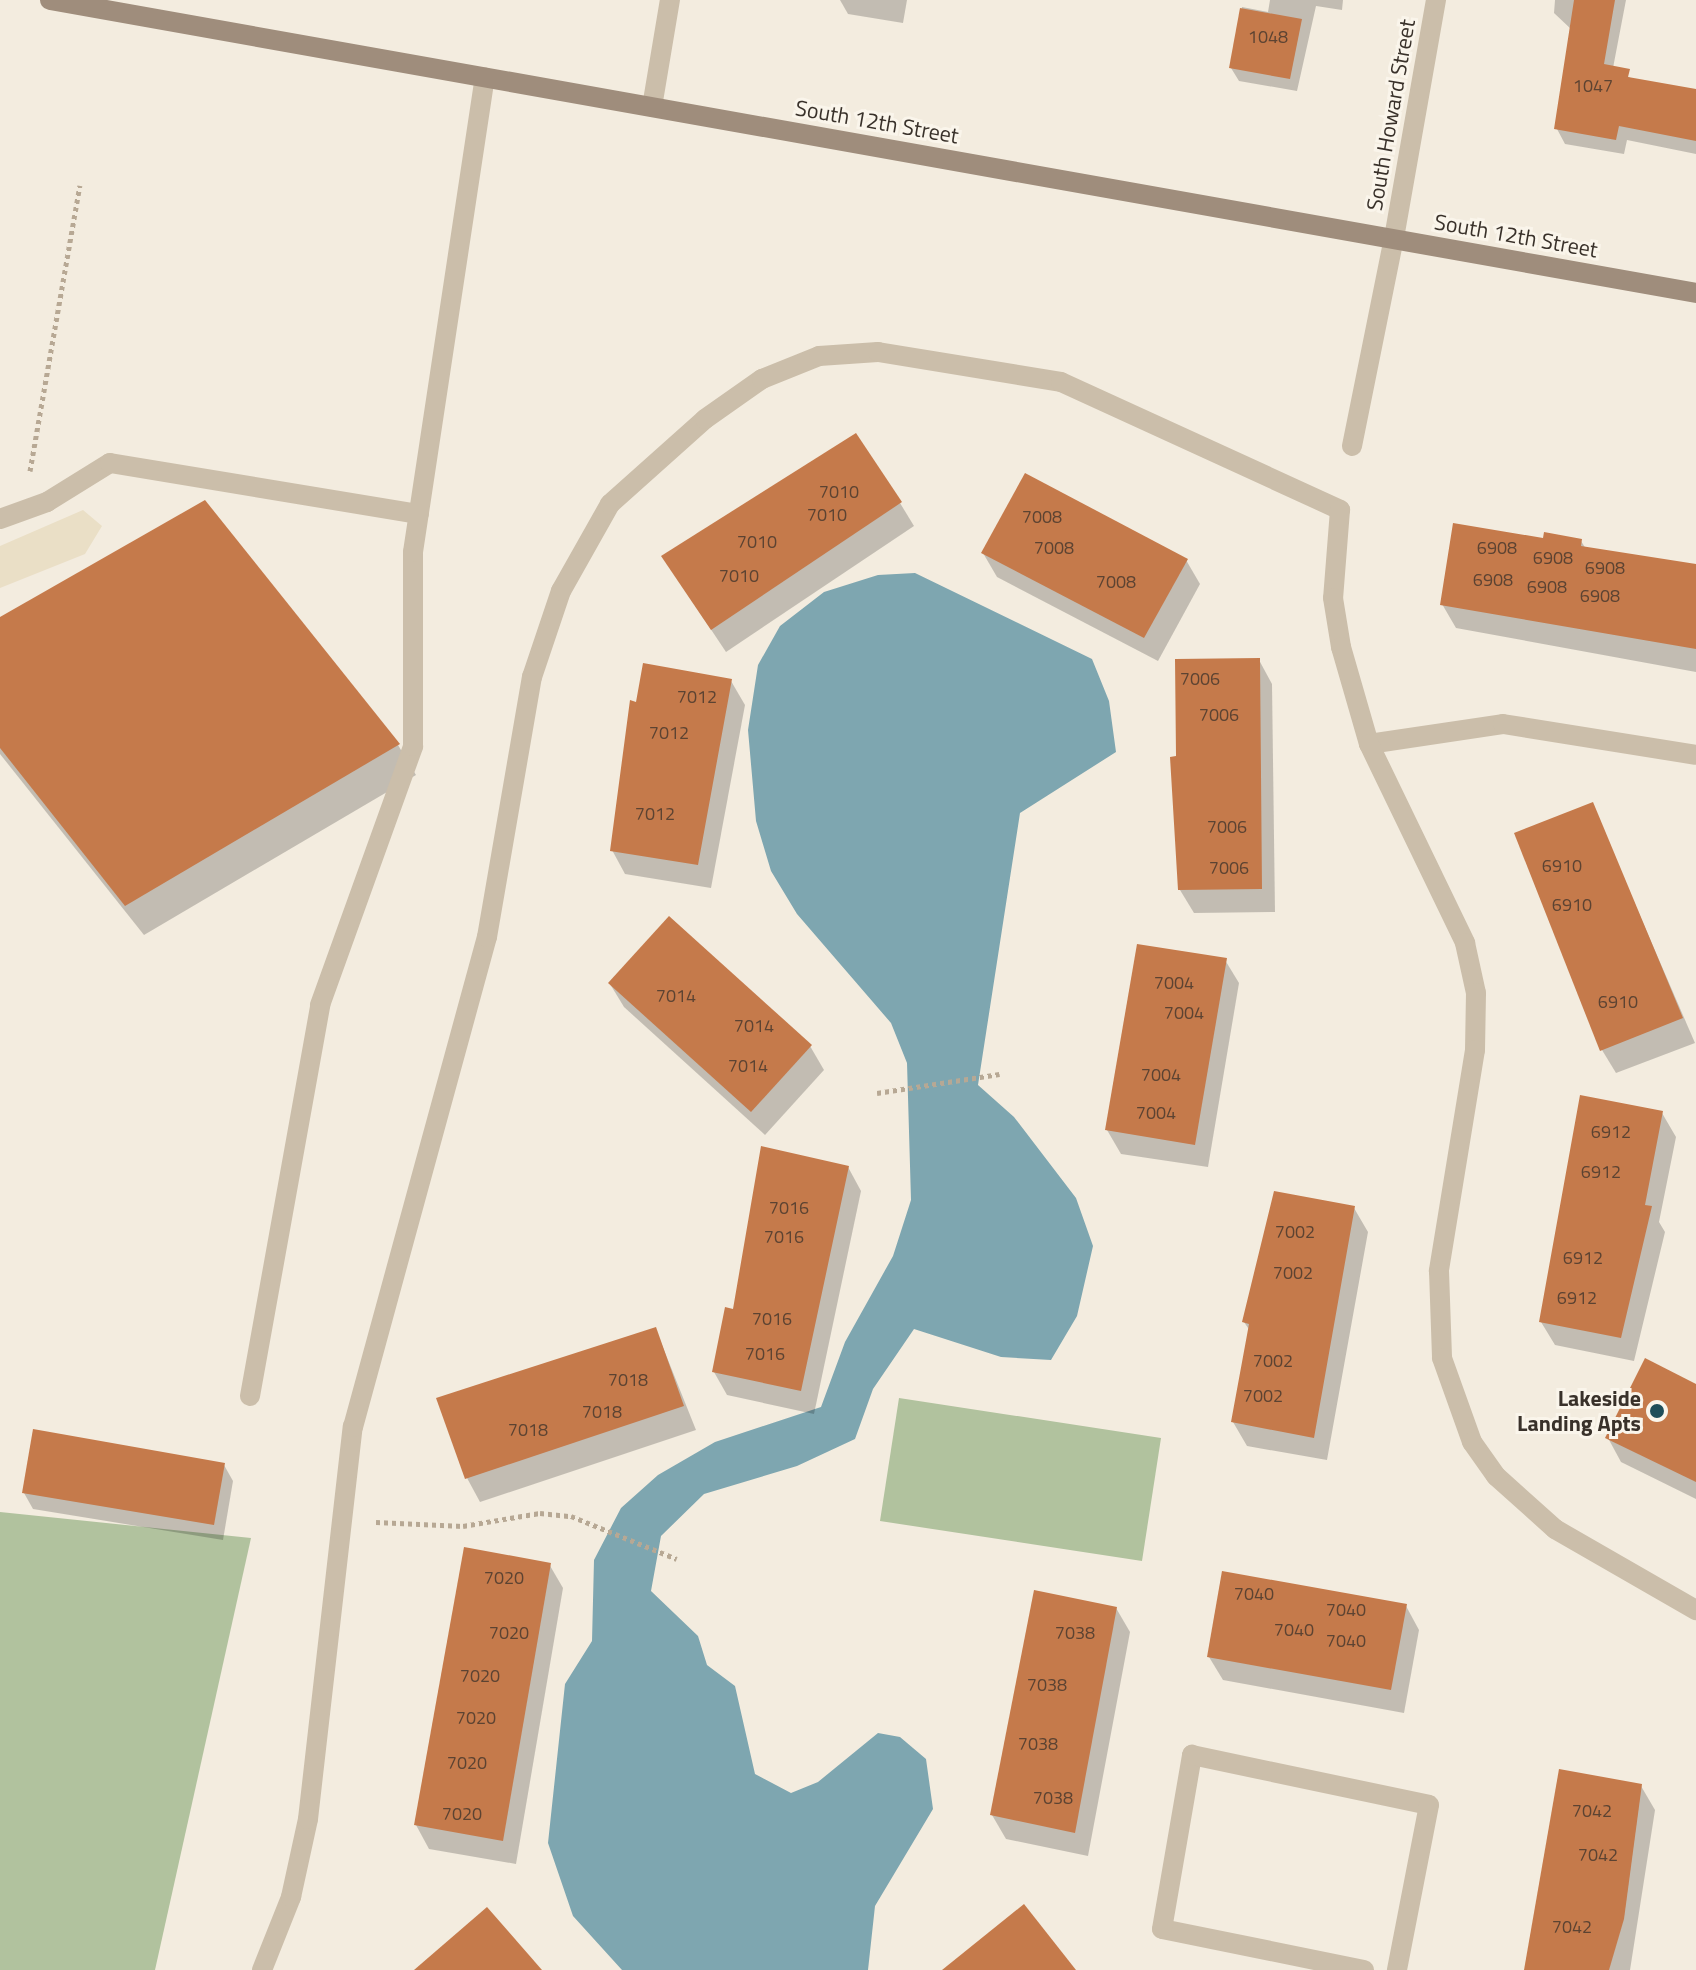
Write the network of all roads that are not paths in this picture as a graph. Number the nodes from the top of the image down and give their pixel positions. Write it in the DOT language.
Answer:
graph roads {
  1 [pos="50,0"];
  2 [pos="670,0"];
  3 [pos="1436,0"];
  4 [pos="485,77"];
  5 [pos="652,107"];
  6 [pos="1394,238"];
  7 [pos="1696,293"];
  8 [pos="1352,446"];
  9 [pos="419,514"];
  10 [pos="0,519"];
  11 [pos="1369,744"];
  12 [pos="1696,755"];
  13 [pos="250,1396"];
  14 [pos="1696,1610"];
  15 [pos="262,1970"];
  16 [pos="1364,1970"];
  17 [pos="1397,1970"];
  1 -- 4 [label="main road, South 12th Street"];
  2 -- 5 [label="street"];
  3 -- 6 [label="street, South Howard Street"];
  4 -- 5 [label="main road, South 12th Street"];
  4 -- 9 [label="street"];
  5 -- 6 [label="main road, South 12th Street"];
  6 -- 7 [label="main road, South 12th Street"];
  6 -- 8 [label="street, South Howard Street"];
  9 -- 10 [label="street"];
  9 -- 13 [label="street"];
  11 -- 12 [label="street"];
  11 -- 14 [label="street"];
  11 -- 15 [label="street"];
  16 -- 17 [label="street"];
}
